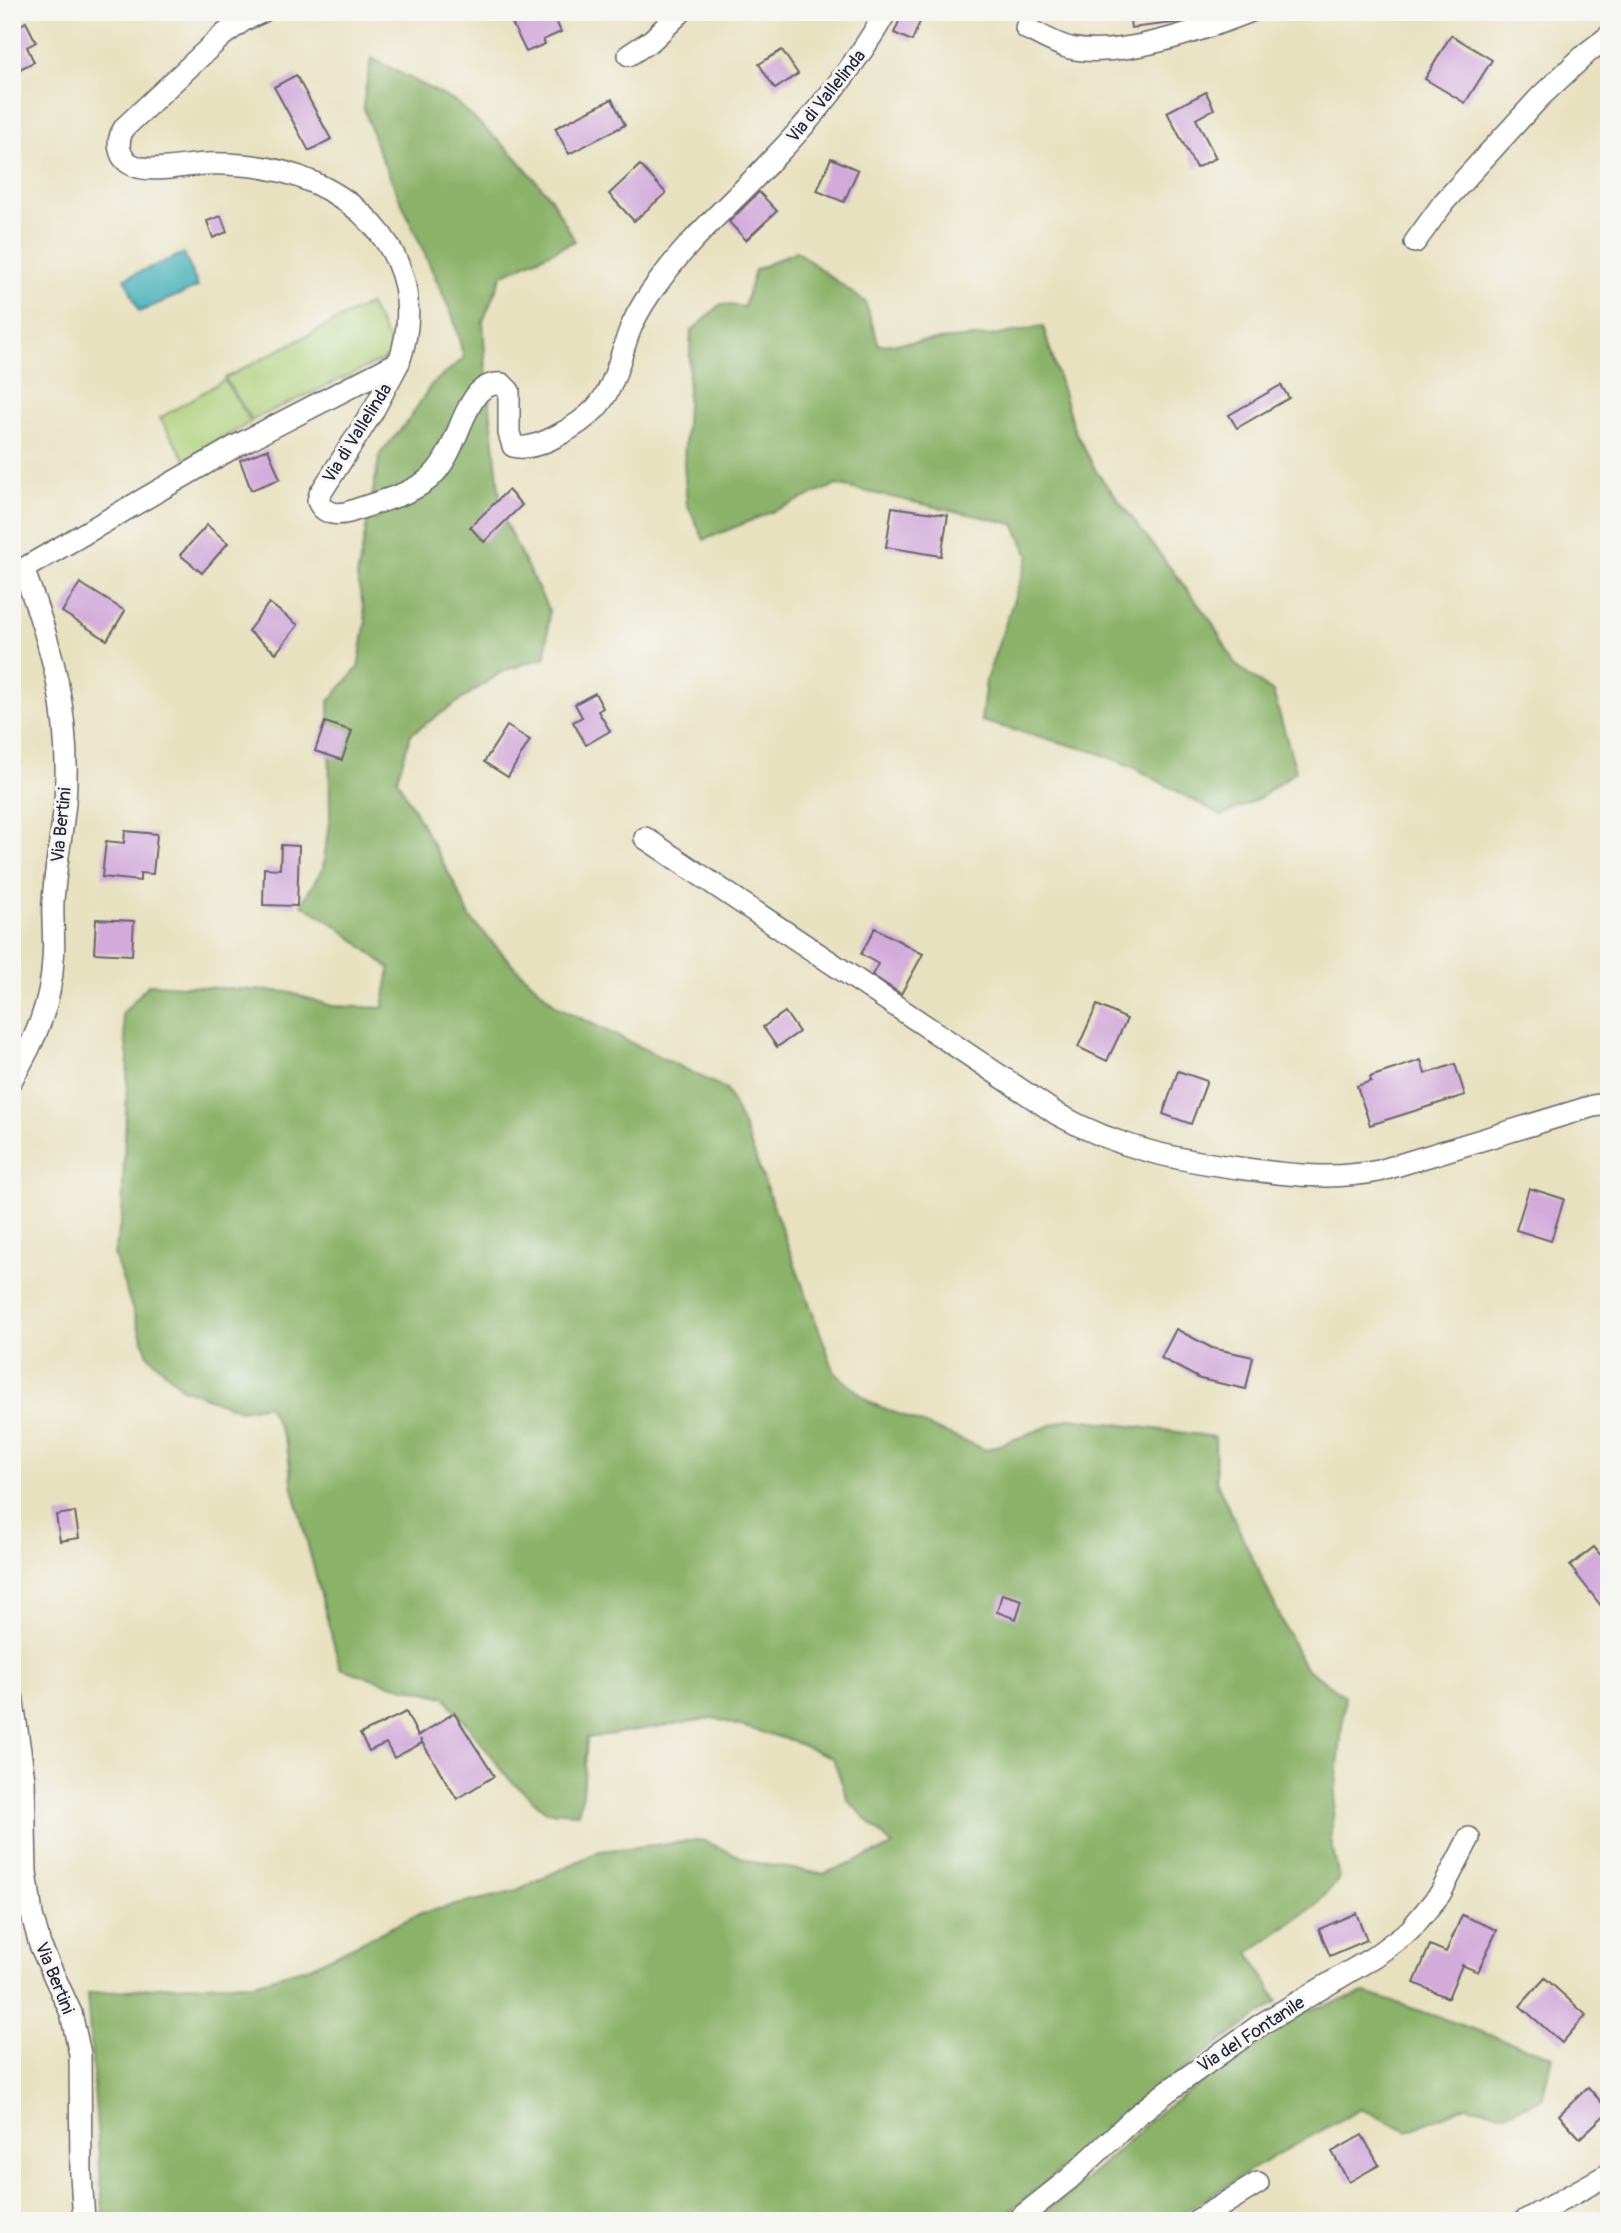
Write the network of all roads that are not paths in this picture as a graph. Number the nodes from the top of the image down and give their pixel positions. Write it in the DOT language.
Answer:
graph roads {
  1 [pos="262,12"];
  2 [pos="681,12"];
  3 [pos="886,12"];
  4 [pos="1249,12"];
  5 [pos="1026,28"];
  6 [pos="1609,36"];
  7 [pos="629,55"];
  8 [pos="1415,242"];
  9 [pos="399,362"];
  10 [pos="18,570"];
  11 [pos="645,838"];
  12 [pos="12,1079"];
  13 [pos="1609,1104"];
  14 [pos="12,1695"];
  15 [pos="1469,1838"];
  16 [pos="1609,2174"];
  17 [pos="1258,2183"];
  18 [pos="84,2221"];
  19 [pos="1016,2221"];
  20 [pos="1196,2221"];
  21 [pos="1524,2221"];
  1 -- 9 [label="street"];
  2 -- 7 [label="street"];
  3 -- 9 [label="street, Via di Vallelinda"];
  4 -- 5 [label="street"];
  6 -- 8 [label="street"];
  9 -- 10 [label="street, Via di Vallelinda"];
  10 -- 12 [label="street, Via Bertini"];
  11 -- 13 [label="street"];
  14 -- 18 [label="street, Via Bertini"];
  15 -- 19 [label="street, Via del Fontanile"];
  16 -- 21 [label="street"];
  17 -- 20 [label="street"];
}
